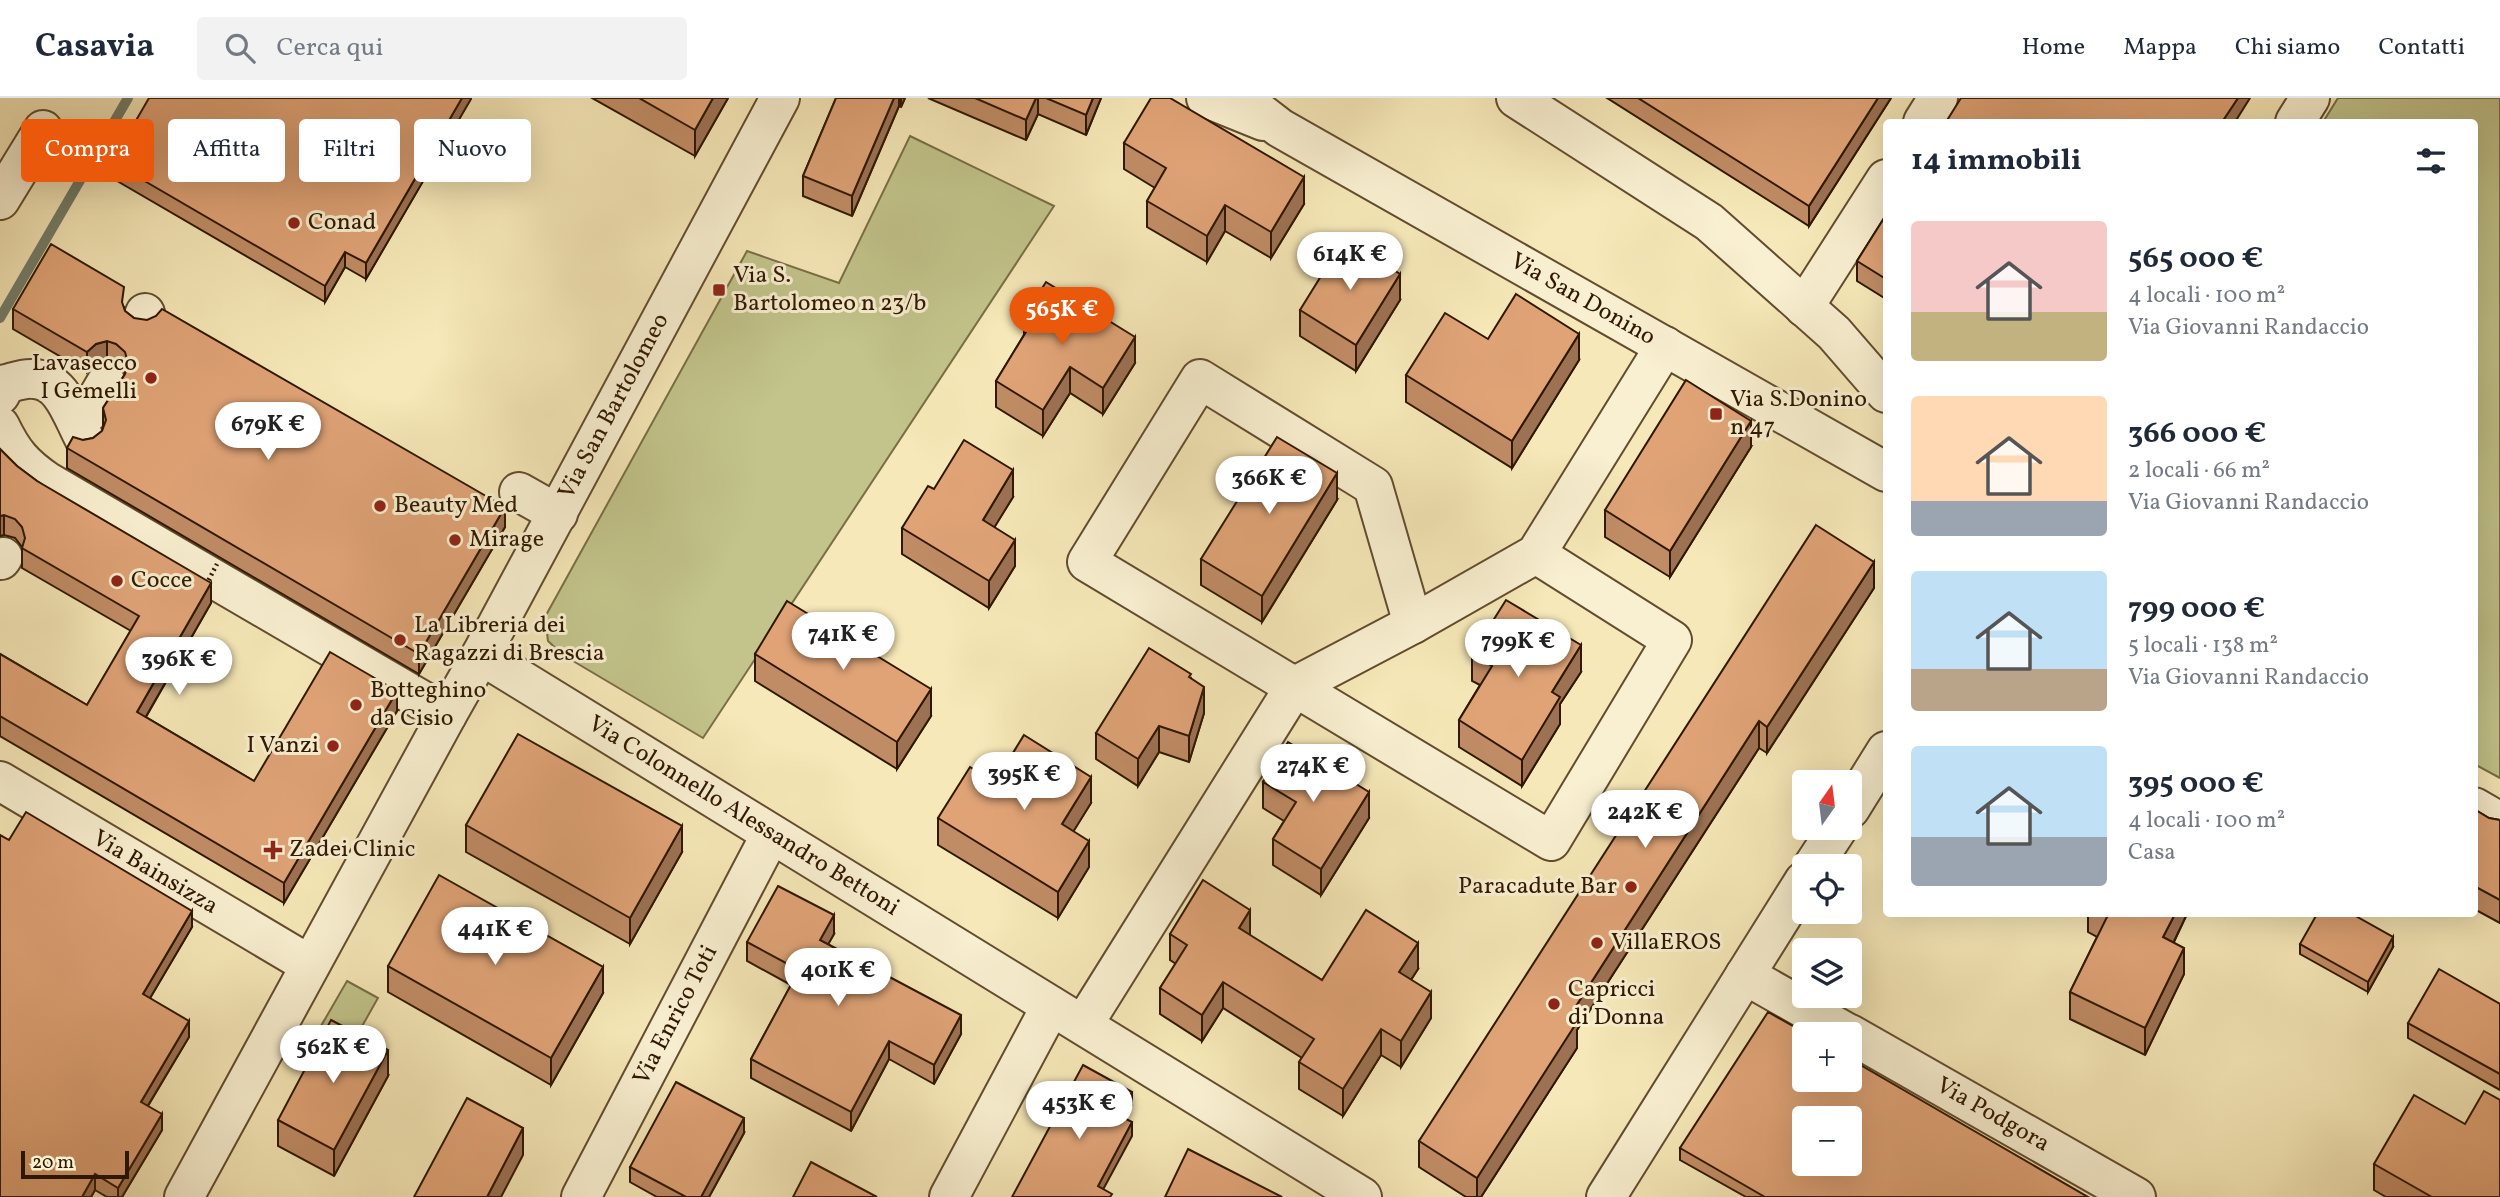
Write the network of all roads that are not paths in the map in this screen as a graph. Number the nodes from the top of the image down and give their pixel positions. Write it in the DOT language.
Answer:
graph roads {
  1 [pos="780,98"];
  2 [pos="1206,98"];
  3 [pos="1241,98"];
  4 [pos="1516,98"];
  5 [pos="1938,98"];
  6 [pos="2310,98"];
  7 [pos="1925,119"];
  8 [pos="2297,119"];
  9 [pos="1280,128"];
  10 [pos="21,166"];
  11 [pos="1883,184"];
  12 [pos="0,200"];
  13 [pos="1804,307"];
  14 [pos="1834,333"];
  15 [pos="1665,345"];
  16 [pos="1883,350"];
  17 [pos="1883,391"];
  18 [pos="0,395"];
  19 [pos="0,426"];
  20 [pos="1883,470"];
  21 [pos="44,488"];
  22 [pos="519,492"];
  23 [pos="558,514"];
  24 [pos="1536,554"];
  25 [pos="1413,625"];
  26 [pos="481,655"];
  27 [pos="1295,686"];
  28 [pos="446,715"];
  29 [pos="1883,756"];
  30 [pos="0,781"];
  31 [pos="1862,790"];
  32 [pos="2478,809"];
  33 [pos="2500,822"];
  34 [pos="771,834"];
  35 [pos="1792,900"];
  36 [pos="310,965"];
  37 [pos="1745,975"];
  38 [pos="1067,1016"];
  39 [pos="1829,1022"];
  40 [pos="1862,1041"];
  41 [pos="198,1191"];
  42 [pos="582,1197"];
  43 [pos="948,1197"];
  44 [pos="1362,1197"];
  45 [pos="1606,1197"];
  46 [pos="2136,1197"];
  1 -- 23 [label="street, Via San Bartolomeo"];
  2 -- 9 [label="street, Via San Donino"];
  3 -- 9 [label="street, Via San Donino"];
  4 -- 13 [label="street"];
  5 -- 7 [label="street"];
  6 -- 8 [label="street"];
  9 -- 15 [label="street, Via San Donino"];
  10 -- 12 [label="street"];
  11 -- 13 [label="street"];
  13 -- 14 [label="street"];
  14 -- 16 [label="street"];
  14 -- 17 [label="street"];
  15 -- 20 [label="street, Via San Donino"];
  15 -- 24 [label="street"];
  18 -- 21 [label="street"];
  19 -- 21 [label="street"];
  21 -- 28 [label="street"];
  22 -- 23 [label="street"];
  23 -- 26 [label="street, Via San Bartolomeo"];
  24 -- 25 [label="street"];
  24 -- 27 [label="street"];
  25 -- 27 [label="street"];
  25 -- 27 [label="street"];
  26 -- 28 [label="street, Via San Bartolomeo"];
  26 -- 34 [label="street, Via Colonnello Alessandro Bettoni"];
  27 -- 38 [label="street"];
  28 -- 36 [label="street, Via San Bartolomeo"];
  29 -- 31 [label="street"];
  30 -- 36 [label="street, Via Bainsizza"];
  32 -- 33 [label="street"];
  34 -- 38 [label="street, Via Colonnello Alessandro Bettoni"];
  34 -- 42 [label="street, Via Enrico Toti"];
  35 -- 37 [label="street"];
  36 -- 41 [label="street, Via San Bartolomeo"];
  37 -- 39 [label="street, Via Podgora"];
  37 -- 45 [label="street"];
  38 -- 43 [label="street"];
  38 -- 44 [label="street, Via Colonnello Alessandro Bettoni"];
  40 -- 46 [label="street, Via Podgora"];
}
